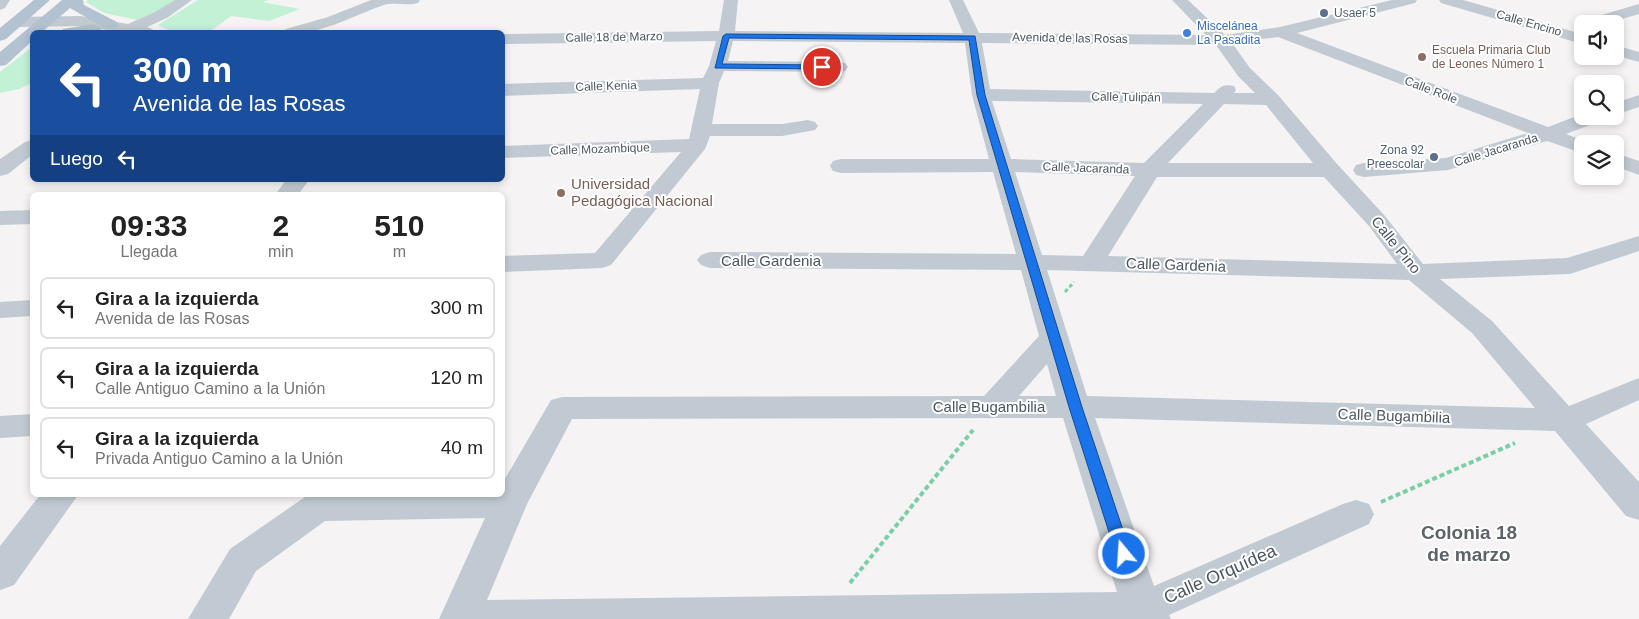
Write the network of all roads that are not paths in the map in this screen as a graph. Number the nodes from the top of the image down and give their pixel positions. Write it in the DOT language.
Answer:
graph roads {
  1 [pos="3,0"];
  2 [pos="44,0"];
  3 [pos="71,0"];
  4 [pos="76,0"];
  5 [pos="186,0"];
  6 [pos="383,0"];
  7 [pos="413,0"];
  8 [pos="731,0"];
  9 [pos="956,0"];
  10 [pos="1178,0"];
  11 [pos="1410,0"];
  12 [pos="1446,0"];
  13 [pos="0,5"];
  14 [pos="1639,9"];
  15 [pos="1618,15"];
  16 [pos="1574,27"];
  17 [pos="9,29"];
  18 [pos="93,29"];
  19 [pos="117,29"];
  20 [pos="30,30"];
  21 [pos="38,30"];
  22 [pos="41,30"];
  23 [pos="65,30"];
  24 [pos="85,30"];
  25 [pos="299,30"];
  26 [pos="1280,32"];
  27 [pos="1559,32"];
  28 [pos="726,36"];
  29 [pos="30,37"];
  30 [pos="1574,37"];
  31 [pos="972,38"];
  32 [pos="505,39"];
  33 [pos="1220,40"];
  34 [pos="1624,53"];
  35 [pos="1639,57"];
  36 [pos="0,61"];
  37 [pos="839,67"];
  38 [pos="1244,72"];
  39 [pos="714,74"];
  40 [pos="505,90"];
  41 [pos="981,95"];
  42 [pos="1220,98"];
  43 [pos="1271,99"];
  44 [pos="1639,101"];
  45 [pos="1624,106"];
  46 [pos="1574,124"];
  47 [pos="808,126"];
  48 [pos="1547,134"];
  49 [pos="699,138"];
  50 [pos="1574,144"];
  51 [pos="30,150"];
  52 [pos="505,152"];
  53 [pos="0,153"];
  54 [pos="1624,162"];
  55 [pos="1002,165"];
  56 [pos="841,166"];
  57 [pos="1639,168"];
  58 [pos="0,170"];
  59 [pos="1150,170"];
  60 [pos="1330,170"];
  61 [pos="1364,170"];
  62 [pos="296,182"];
  63 [pos="288,192"];
  64 [pos="30,217"];
  65 [pos="0,218"];
  66 [pos="1639,243"];
  67 [pos="710,260"];
  68 [pos="1033,262"];
  69 [pos="1091,263"];
  70 [pos="505,264"];
  71 [pos="1416,272"];
  72 [pos="30,308"];
  73 [pos="0,310"];
  74 [pos="1051,324"];
  75 [pos="1639,388"];
  76 [pos="992,407"];
  77 [pos="1075,407"];
  78 [pos="1566,420"];
  79 [pos="30,425"];
  80 [pos="0,427"];
  81 [pos="58,497"];
  82 [pos="311,501"];
  83 [pos="509,504"];
  84 [pos="1639,506"];
  85 [pos="1356,514"];
  86 [pos="0,574"];
  87 [pos="1146,614"];
  88 [pos="208,619"];
  89 [pos="459,619"];
  1 -- 13 [label="street"];
  2 -- 17 [label="main road"];
  3 -- 21 [label="main road"];
  4 -- 19 [label="main road"];
  5 -- 19 [label="street"];
  6 -- 7 [label="street"];
  6 -- 25 [label="street"];
  8 -- 28 [label="street"];
  9 -- 31 [label="street"];
  10 -- 33 [label="street, Calle Pino"];
  11 -- 26 [label="street, Avenida de las Rosas"];
  12 -- 27 [label="street, Calle Encino"];
  14 -- 15 [label="street"];
  16 -- 27 [label="street"];
  17 -- 20 [label="street"];
  18 -- 19 [label="street"];
  18 -- 23 [label="street"];
  18 -- 24 [label="main road"];
  19 -- 22 [label="street"];
  26 -- 33 [label="street, Avenida de las Rosas"];
  26 -- 48 [label="street, Calle Role"];
  27 -- 30 [label="street, Calle Encino"];
  28 -- 31 [label="street, Avenida de las Rosas"];
  28 -- 32 [label="street, Calle 18 de Marzo"];
  28 -- 39 [label="street"];
  29 -- 36 [label="main road"];
  31 -- 33 [label="street, Avenida de las Rosas"];
  31 -- 41 [label="street"];
  33 -- 38 [label="street, Calle Pino"];
  34 -- 35 [label="street"];
  37 -- 39 [label="street, Calle Kenia"];
  38 -- 42 [label="street"];
  38 -- 43 [label="street, Calle Pino"];
  39 -- 40 [label="street, Calle Kenia"];
  39 -- 49 [label="street"];
  41 -- 42 [label="street, Calle Tulipán"];
  41 -- 55 [label="street"];
  42 -- 43 [label="street, Calle Tulipán"];
  42 -- 59 [label="street"];
  43 -- 60 [label="street, Calle Pino"];
  44 -- 45 [label="street"];
  46 -- 48 [label="street, Calle Jacaranda"];
  47 -- 49 [label="street, Calle Mozambique"];
  48 -- 50 [label="street, Calle Role"];
  48 -- 61 [label="street, Calle Jacaranda"];
  49 -- 52 [label="street, Calle Mozambique"];
  49 -- 70 [label="street"];
  51 -- 53 [label="street"];
  51 -- 58 [label="street"];
  54 -- 57 [label="street"];
  55 -- 56 [label="street, Calle Jacaranda"];
  55 -- 59 [label="street, Calle Jacaranda"];
  55 -- 68 [label="street"];
  59 -- 60 [label="street, Calle Jacaranda"];
  59 -- 69 [label="street"];
  60 -- 71 [label="street, Calle Pino"];
  62 -- 63 [label="street"];
  64 -- 65 [label="street"];
  66 -- 71 [label="street, Calle Gardenia"];
  67 -- 68 [label="street, Calle Gardenia"];
  68 -- 69 [label="street, Calle Gardenia"];
  68 -- 74 [label="street"];
  69 -- 71 [label="street, Calle Gardenia"];
  71 -- 78 [label="street, Calle Pino"];
  72 -- 73 [label="street"];
  74 -- 76 [label="street"];
  74 -- 77 [label="street"];
  75 -- 78 [label="street"];
  76 -- 77 [label="street, Calle Bugambilia"];
  76 -- 83 [label="street, Calle Bugambilia"];
  77 -- 78 [label="street, Calle Bugambilia"];
  77 -- 87 [label="street"];
  78 -- 84 [label="street, Calle Pino"];
  79 -- 80 [label="street"];
  81 -- 86 [label="street"];
  82 -- 83 [label="street"];
  82 -- 88 [label="street"];
  83 -- 89 [label="street"];
  85 -- 87 [label="street, Calle Orquídea"];
  87 -- 89 [label="street, Calle Orquídea"];
}
